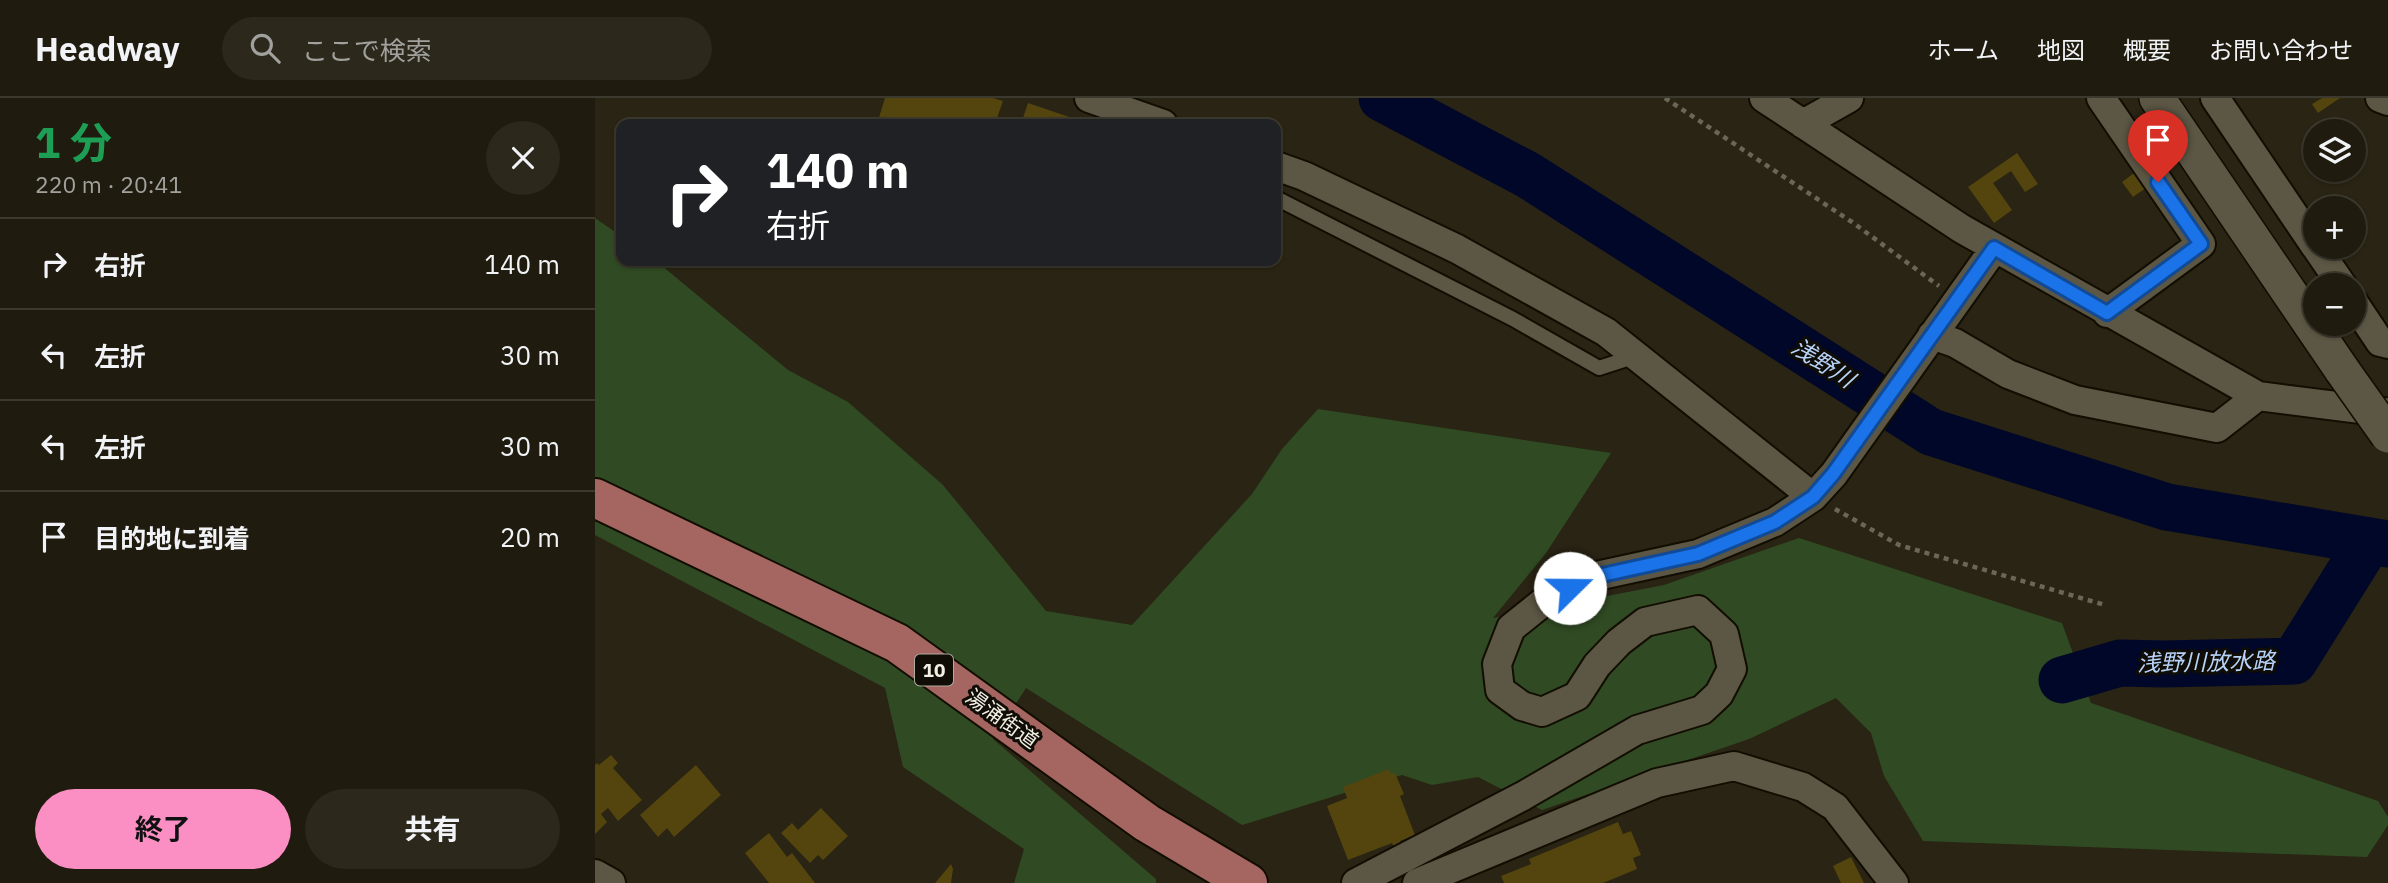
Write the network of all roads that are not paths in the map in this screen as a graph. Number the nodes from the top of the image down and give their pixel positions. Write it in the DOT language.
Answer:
graph roads {
  1 [pos="1089,98"];
  2 [pos="1764,98"];
  3 [pos="1849,98"];
  4 [pos="2101,98"];
  5 [pos="2157,98"];
  6 [pos="2215,98"];
  7 [pos="2380,98"];
  8 [pos="2388,101"];
  9 [pos="1149,119"];
  10 [pos="1803,124"];
  11 [pos="1281,168"];
  12 [pos="1281,201"];
  13 [pos="2303,227"];
  14 [pos="1994,248"];
  15 [pos="2107,313"];
  16 [pos="2366,321"];
  17 [pos="1929,340"];
  18 [pos="2388,344"];
  19 [pos="1637,356"];
  20 [pos="2258,397"];
  21 [pos="2388,412"];
  22 [pos="2388,435"];
  23 [pos="1813,497"];
  24 [pos="595,498"];
  25 [pos="595,874"];
  26 [pos="611,883"];
  27 [pos="1248,883"];
  28 [pos="1356,883"];
  29 [pos="1417,883"];
  30 [pos="1894,883"];
  1 -- 9 [label="street"];
  2 -- 10 [label="street"];
  3 -- 10 [label="street"];
  4 -- 15 [label="street"];
  5 -- 22 [label="street, bridge"];
  6 -- 13 [label="street"];
  7 -- 8 [label="street"];
  10 -- 14 [label="street"];
  11 -- 19 [label="street"];
  12 -- 19 [label="lane"];
  14 -- 15 [label="street"];
  14 -- 17 [label="street"];
  15 -- 20 [label="street"];
  16 -- 18 [label="street"];
  17 -- 20 [label="street"];
  17 -- 23 [label="street"];
  19 -- 23 [label="street"];
  20 -- 21 [label="street"];
  23 -- 28 [label="street"];
  24 -- 27 [label="main road, 湯涌街道 / 10"];
  25 -- 26 [label="street"];
  29 -- 30 [label="street"];
}
